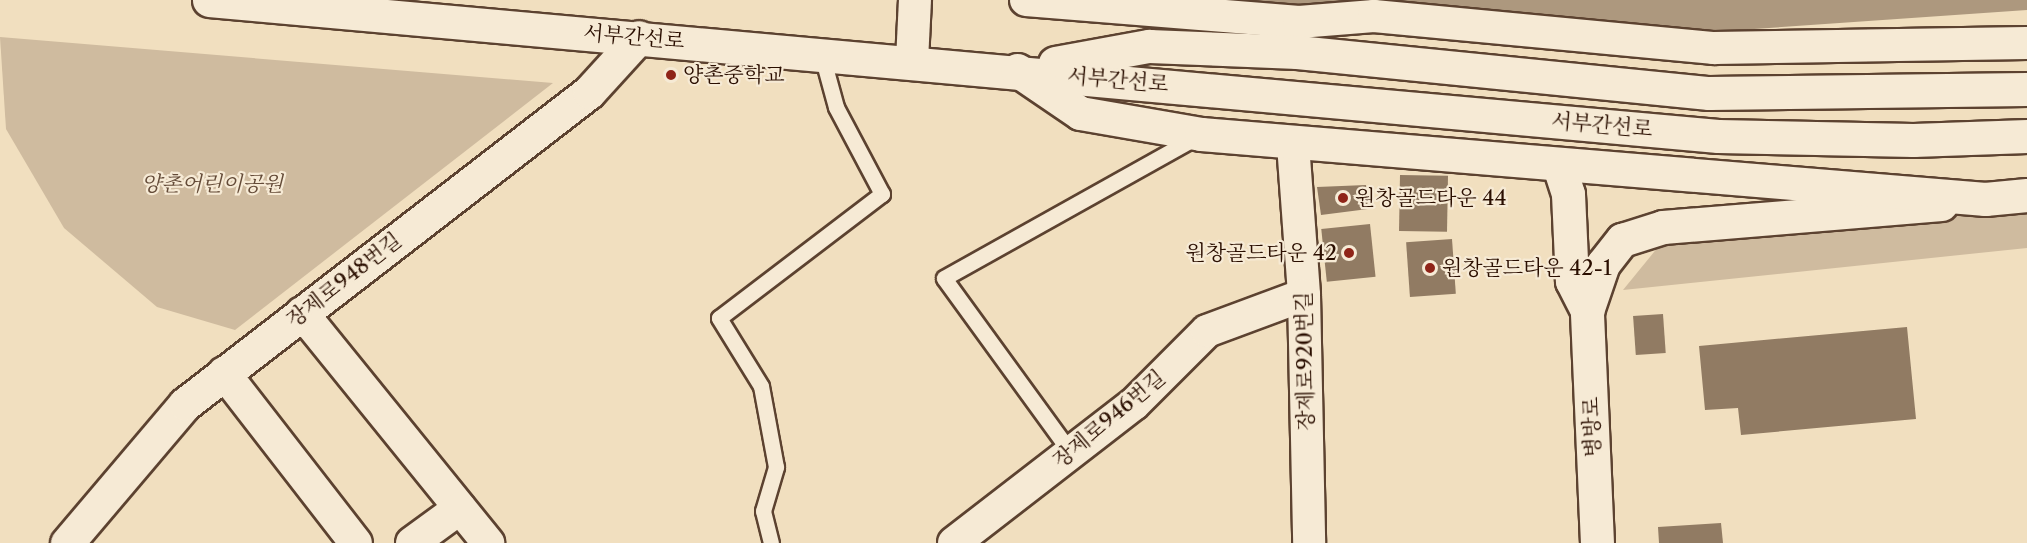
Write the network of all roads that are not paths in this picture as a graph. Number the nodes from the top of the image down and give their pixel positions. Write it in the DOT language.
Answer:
graph roads {
  1 [pos="209,0"];
  2 [pos="915,0"];
  3 [pos="1026,0"];
  4 [pos="1299,20"];
  5 [pos="639,37"];
  6 [pos="2027,43"];
  7 [pos="821,52"];
  8 [pos="912,61"];
  9 [pos="1017,70"];
  10 [pos="2027,89"];
  11 [pos="1201,134"];
  12 [pos="2027,136"];
  13 [pos="1293,144"];
  14 [pos="1559,166"];
  15 [pos="2027,195"];
  16 [pos="1985,199"];
  17 [pos="1304,294"];
  18 [pos="1587,310"];
  19 [pos="302,313"];
  20 [pos="224,373"];
  21 [pos="1071,453"];
  22 [pos="459,508"];
  23 [pos="67,543"];
  24 [pos="356,543"];
  25 [pos="412,543"];
  26 [pos="488,543"];
  27 [pos="771,543"];
  28 [pos="954,543"];
  29 [pos="1310,543"];
  30 [pos="1597,543"];
  1 -- 5 [label="street, 서부간선로"];
  2 -- 8 [label="street"];
  3 -- 4 [label="street"];
  4 -- 6 [label="street"];
  4 -- 9 [label="street"];
  4 -- 10 [label="street"];
  5 -- 7 [label="street, 서부간선로"];
  5 -- 19 [label="street, 장제로948번길"];
  7 -- 8 [label="street, 서부간선로"];
  7 -- 27 [label="lane"];
  8 -- 9 [label="street, 서부간선로"];
  9 -- 11 [label="street"];
  9 -- 12 [label="street, 서부간선로"];
  11 -- 13 [label="street"];
  11 -- 21 [label="lane"];
  13 -- 14 [label="street"];
  13 -- 17 [label="street, 장제로920번길"];
  14 -- 16 [label="street"];
  14 -- 18 [label="street"];
  15 -- 16 [label="street"];
  16 -- 18 [label="street"];
  17 -- 21 [label="street, 장제로946번길"];
  17 -- 29 [label="street, 장제로920번길"];
  18 -- 30 [label="street, 병방로"];
  19 -- 20 [label="street, 장제로948번길"];
  19 -- 22 [label="street"];
  20 -- 23 [label="street, 장제로948번길"];
  20 -- 24 [label="street"];
  21 -- 28 [label="street, 장제로946번길"];
  22 -- 25 [label="street"];
  22 -- 26 [label="street"];
}
